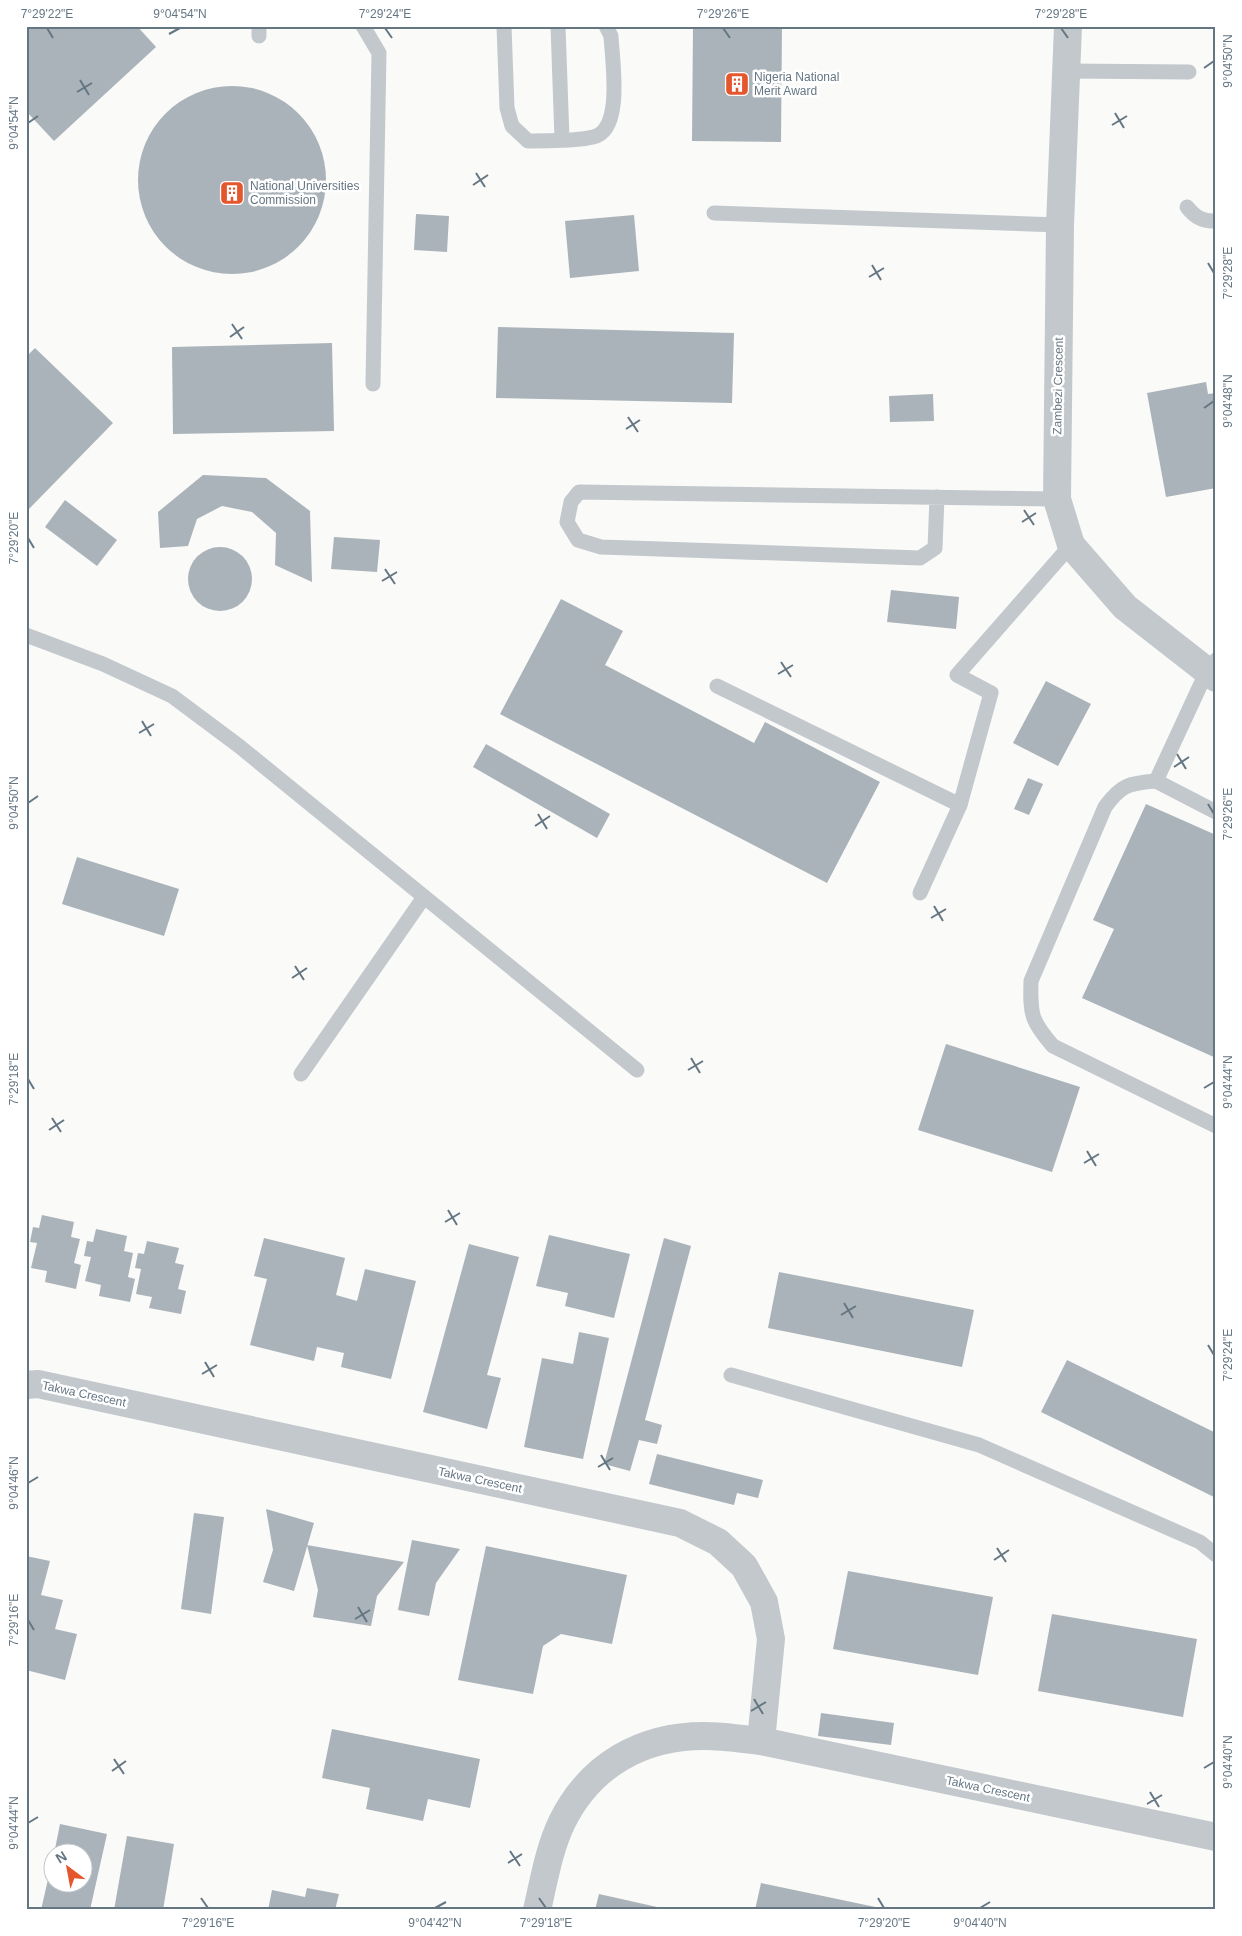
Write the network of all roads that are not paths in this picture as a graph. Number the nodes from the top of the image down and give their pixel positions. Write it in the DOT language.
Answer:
graph roads {
  1 [pos="363,26"];
  2 [pos="504,26"];
  3 [pos="558,26"];
  4 [pos="606,26"];
  5 [pos="1068,26"];
  6 [pos="1067,71"];
  7 [pos="1189,72"];
  8 [pos="562,139"];
  9 [pos="1187,207"];
  10 [pos="714,213"];
  11 [pos="1216,221"];
  12 [pos="1060,225"];
  13 [pos="373,384"];
  14 [pos="937,497"];
  15 [pos="1057,499"];
  16 [pos="1071,544"];
  17 [pos="26,635"];
  18 [pos="1213,671"];
  19 [pos="717,686"];
  20 [pos="1156,781"];
  21 [pos="960,805"];
  22 [pos="1216,812"];
  23 [pos="920,893"];
  24 [pos="424,897"];
  25 [pos="637,1070"];
  26 [pos="301,1074"];
  27 [pos="1216,1126"];
  28 [pos="731,1375"];
  29 [pos="26,1385"];
  30 [pos="1216,1555"];
  31 [pos="761,1741"];
  32 [pos="1216,1837"];
  33 [pos="537,1910"];
  1 -- 13 [label="lane"];
  2 -- 8 [label="lane"];
  3 -- 8 [label="lane"];
  4 -- 8 [label="lane"];
  5 -- 6 [label="street, Zambezi Crescent"];
  6 -- 7 [label="lane"];
  6 -- 12 [label="street, Zambezi Crescent"];
  9 -- 11 [label="lane"];
  10 -- 12 [label="lane"];
  12 -- 15 [label="street, Zambezi Crescent"];
  14 -- 14 [label="lane"];
  14 -- 15 [label="lane"];
  15 -- 16 [label="street, Zambezi Crescent"];
  16 -- 18 [label="street, Zambezi Crescent"];
  16 -- 21 [label="lane"];
  17 -- 24 [label="lane"];
  18 -- 20 [label="lane"];
  19 -- 21 [label="lane"];
  20 -- 22 [label="lane"];
  20 -- 27 [label="lane"];
  21 -- 23 [label="lane"];
  24 -- 25 [label="lane"];
  24 -- 26 [label="lane"];
  28 -- 30 [label="lane"];
  29 -- 31 [label="street, Takwa Crescent"];
  31 -- 32 [label="street, Takwa Crescent"];
  31 -- 33 [label="street, Takwa Crescent"];
}
